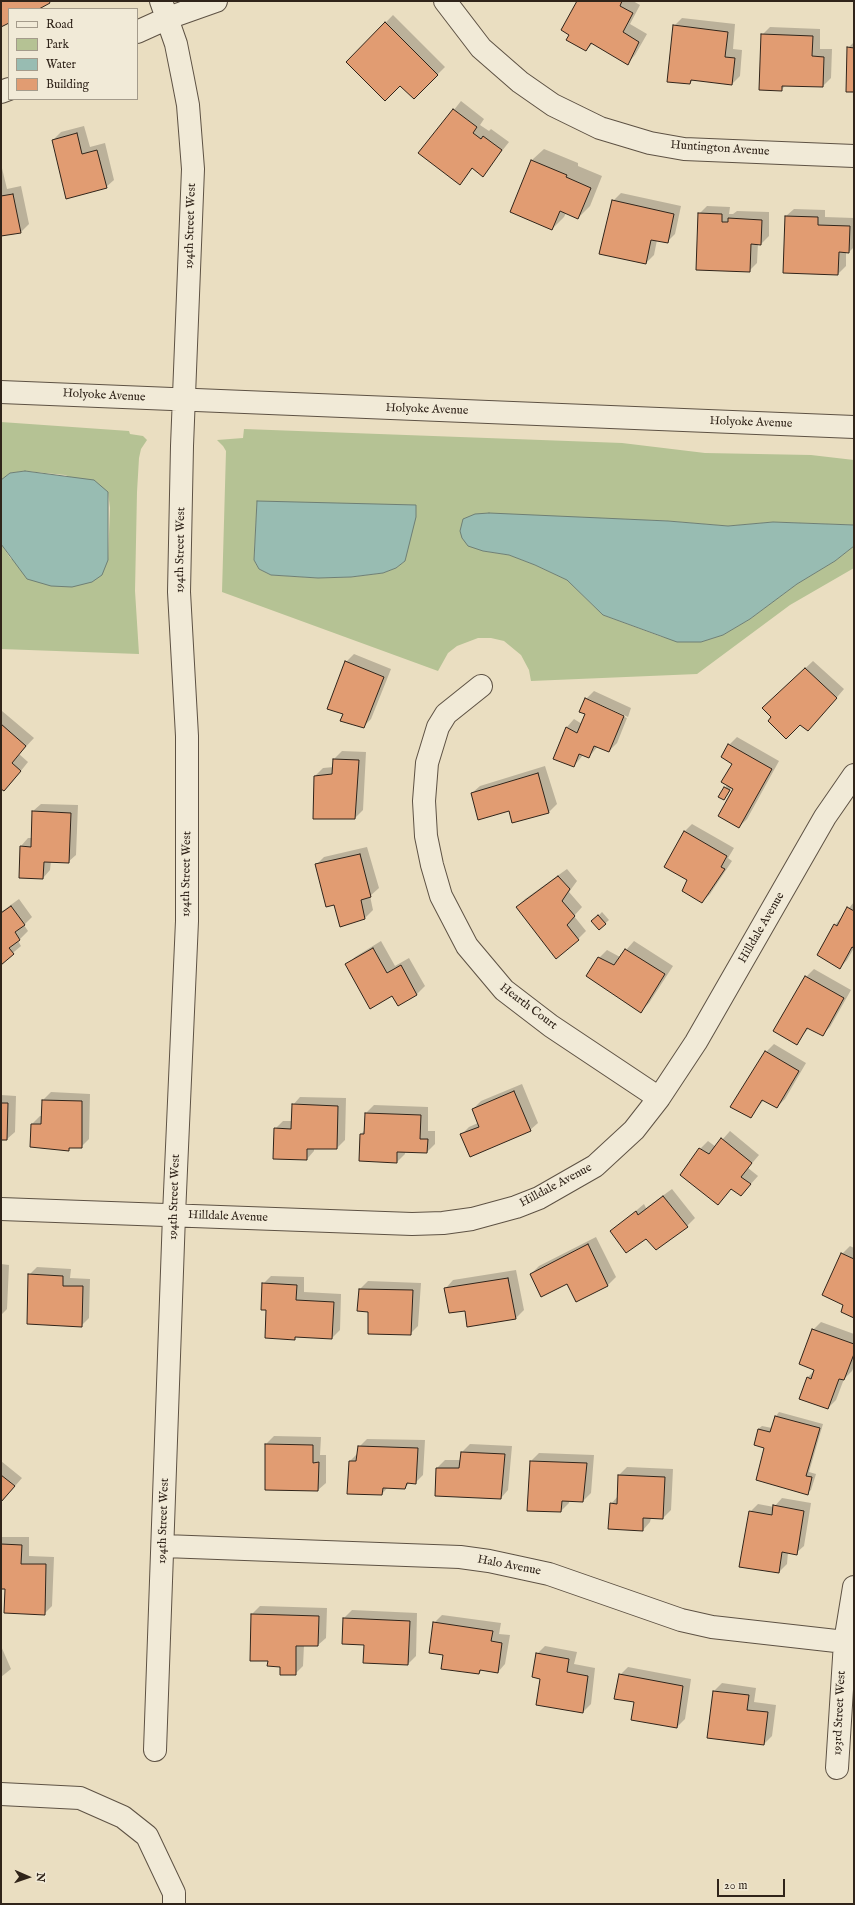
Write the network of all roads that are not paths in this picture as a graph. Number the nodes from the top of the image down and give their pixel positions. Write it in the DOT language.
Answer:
graph roads {
  1 [pos="216,1"];
  2 [pos="445,1"];
  3 [pos="164,9"];
  4 [pos="138,31"];
  5 [pos="854,156"];
  6 [pos="1,392"];
  7 [pos="184,400"];
  8 [pos="854,427"];
  9 [pos="481,686"];
  10 [pos="854,775"];
  11 [pos="659,1098"];
  12 [pos="1,1209"];
  13 [pos="174,1215"];
  14 [pos="164,1546"];
  15 [pos="854,1588"];
  16 [pos="844,1642"];
  17 [pos="155,1750"];
  18 [pos="837,1768"];
  19 [pos="1,1794"];
  20 [pos="174,1904"];
  1 -- 3 [label="street"];
  2 -- 5 [label="street, Huntington Avenue"];
  3 -- 4 [label="street"];
  3 -- 7 [label="street, 194th Street West"];
  6 -- 7 [label="street, Holyoke Avenue"];
  7 -- 8 [label="street, Holyoke Avenue"];
  7 -- 13 [label="street, 194th Street West"];
  9 -- 11 [label="street, Hearth Court"];
  10 -- 11 [label="street, Hilldale Avenue"];
  11 -- 13 [label="street, Hilldale Avenue"];
  12 -- 13 [label="street, Hilldale Avenue"];
  13 -- 14 [label="street, 194th Street West"];
  14 -- 16 [label="street, Halo Avenue"];
  14 -- 17 [label="street, 194th Street West"];
  15 -- 16 [label="street, 193rd Street West"];
  16 -- 18 [label="street, 193rd Street West"];
  19 -- 20 [label="street"];
}
